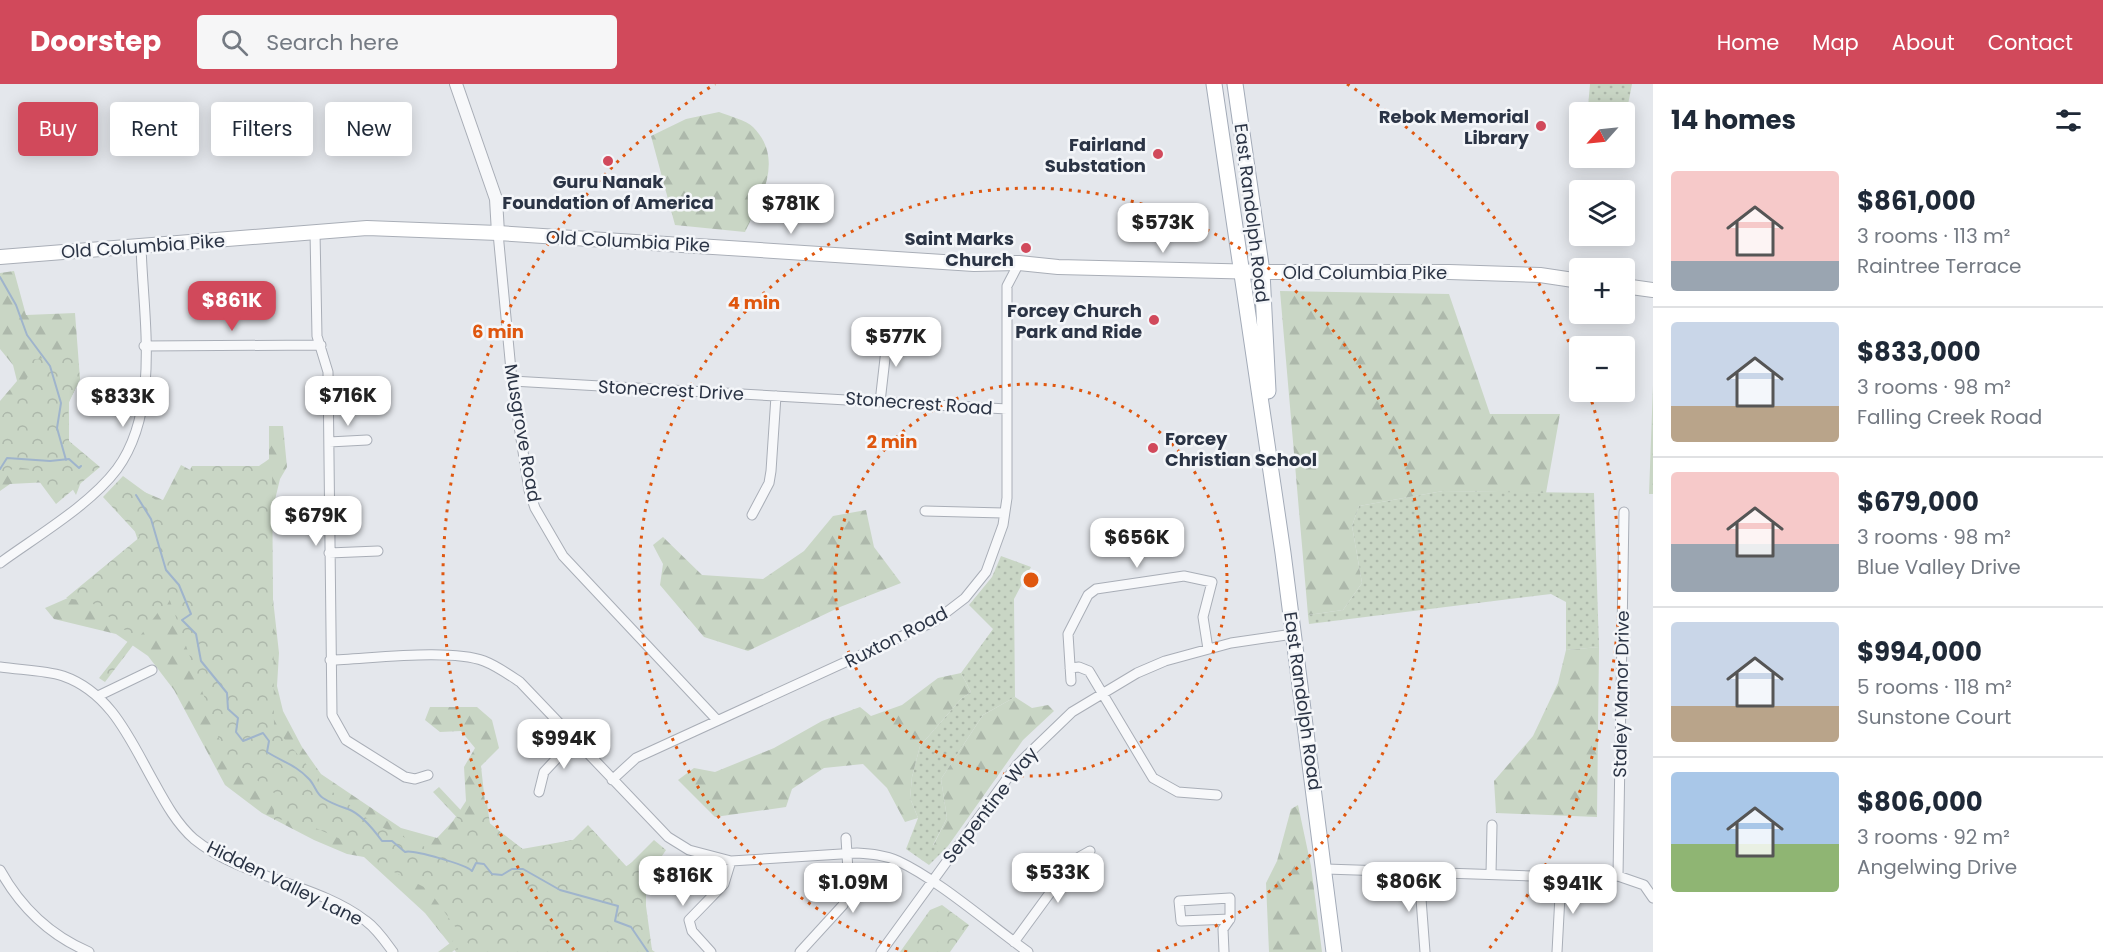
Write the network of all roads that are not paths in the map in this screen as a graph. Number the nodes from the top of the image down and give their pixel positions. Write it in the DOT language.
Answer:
graph roads {
  1 [pos="456,84"];
  2 [pos="1214,84"];
  3 [pos="1235,84"];
  4 [pos="315,232"];
  5 [pos="498,233"];
  6 [pos="141,246"];
  7 [pos="0,256"];
  8 [pos="1019,263"];
  9 [pos="1243,271"];
  10 [pos="1262,272"];
  11 [pos="1569,279"];
  12 [pos="1635,288"];
  13 [pos="1653,290"];
  14 [pos="897,329"];
  15 [pos="321,345"];
  16 [pos="144,346"];
  17 [pos="512,381"];
  18 [pos="776,396"];
  19 [pos="831,398"];
  20 [pos="880,402"];
  21 [pos="1007,409"];
  22 [pos="367,440"];
  23 [pos="329,442"];
  24 [pos="1268,451"];
  25 [pos="926,511"];
  26 [pos="1624,512"];
  27 [pos="1004,513"];
  28 [pos="752,515"];
  29 [pos="378,551"];
  30 [pos="329,553"];
  31 [pos="0,563"];
  32 [pos="1293,634"];
  33 [pos="1208,648"];
  34 [pos="330,660"];
  35 [pos="0,667"];
  36 [pos="1070,668"];
  37 [pos="152,670"];
  38 [pos="1071,681"];
  39 [pos="1104,692"];
  40 [pos="98,696"];
  41 [pos="717,720"];
  42 [pos="574,740"];
  43 [pos="428,775"];
  44 [pos="612,780"];
  45 [pos="539,792"];
  46 [pos="1217,795"];
  47 [pos="1492,825"];
  48 [pos="846,838"];
  49 [pos="1090,851"];
  50 [pos="846,854"];
  51 [pos="730,861"];
  52 [pos="1326,869"];
  53 [pos="0,870"];
  54 [pos="1419,872"];
  55 [pos="1491,874"];
  56 [pos="1618,876"];
  57 [pos="1561,877"];
  58 [pos="932,882"];
  59 [pos="1653,898"];
  60 [pos="1230,919"];
  61 [pos="1014,942"];
  62 [pos="89,952"];
  63 [pos="393,952"];
  64 [pos="711,952"];
  65 [pos="800,952"];
  66 [pos="881,952"];
  67 [pos="1028,952"];
  68 [pos="1224,952"];
  69 [pos="1334,952"];
  70 [pos="1425,952"];
  71 [pos="1557,952"];
  1 -- 5 [label="street, Musgrove Road"];
  2 -- 9 [label="main road, East Randolph Road"];
  3 -- 10 [label="main road, East Randolph Road"];
  4 -- 5 [label="main road, Old Columbia Pike"];
  4 -- 6 [label="main road, Old Columbia Pike"];
  4 -- 15 [label="street"];
  5 -- 8 [label="main road, Old Columbia Pike"];
  5 -- 17 [label="street, Musgrove Road"];
  6 -- 7 [label="main road, Old Columbia Pike"];
  6 -- 16 [label="street"];
  8 -- 9 [label="main road, Old Columbia Pike"];
  8 -- 21 [label="street, Ruxton Road"];
  9 -- 10 [label="main road, Old Columbia Pike"];
  9 -- 24 [label="main road, East Randolph Road"];
  10 -- 11 [label="main road, Old Columbia Pike"];
  10 -- 24 [label="main road, East Randolph Road"];
  12 -- 13 [label="main road"];
  14 -- 20 [label="street"];
  15 -- 16 [label="street"];
  15 -- 23 [label="street"];
  16 -- 31 [label="street"];
  17 -- 18 [label="street, Stonecrest Drive"];
  17 -- 41 [label="street, Musgrove Road"];
  18 -- 19 [label="street, Stonecrest Drive"];
  18 -- 28 [label="street"];
  19 -- 20 [label="street, Stonecrest Road"];
  20 -- 21 [label="street, Stonecrest Road"];
  21 -- 27 [label="street, Ruxton Road"];
  22 -- 23 [label="street"];
  23 -- 30 [label="street"];
  24 -- 32 [label="main road, East Randolph Road"];
  25 -- 27 [label="street"];
  26 -- 56 [label="street, Staley Manor Drive"];
  27 -- 41 [label="street, Ruxton Road"];
  29 -- 30 [label="street"];
  30 -- 34 [label="street"];
  32 -- 33 [label="street, Serpentine Way"];
  32 -- 52 [label="main road, East Randolph Road"];
  33 -- 36 [label="street"];
  33 -- 39 [label="street, Serpentine Way"];
  34 -- 42 [label="street"];
  34 -- 43 [label="street"];
  35 -- 40 [label="street, Hidden Valley Lane"];
  36 -- 38 [label="street"];
  36 -- 39 [label="street"];
  37 -- 40 [label="street"];
  39 -- 46 [label="street"];
  39 -- 58 [label="street, Serpentine Way"];
  40 -- 63 [label="street, Hidden Valley Lane"];
  41 -- 44 [label="street, Ruxton Road"];
  42 -- 44 [label="street"];
  42 -- 45 [label="street"];
  44 -- 51 [label="street"];
  47 -- 55 [label="street"];
  48 -- 50 [label="street"];
  49 -- 61 [label="street"];
  50 -- 51 [label="street"];
  50 -- 58 [label="street"];
  50 -- 65 [label="street"];
  51 -- 64 [label="street"];
  52 -- 54 [label="street"];
  52 -- 69 [label="main road, East Randolph Road"];
  53 -- 62 [label="street"];
  54 -- 55 [label="street"];
  54 -- 70 [label="street"];
  55 -- 57 [label="street"];
  56 -- 57 [label="street"];
  56 -- 59 [label="street"];
  57 -- 71 [label="street"];
  58 -- 61 [label="street"];
  58 -- 66 [label="street, Serpentine Way"];
  60 -- 60 [label="street"];
  60 -- 68 [label="street"];
  61 -- 67 [label="street"];
}
